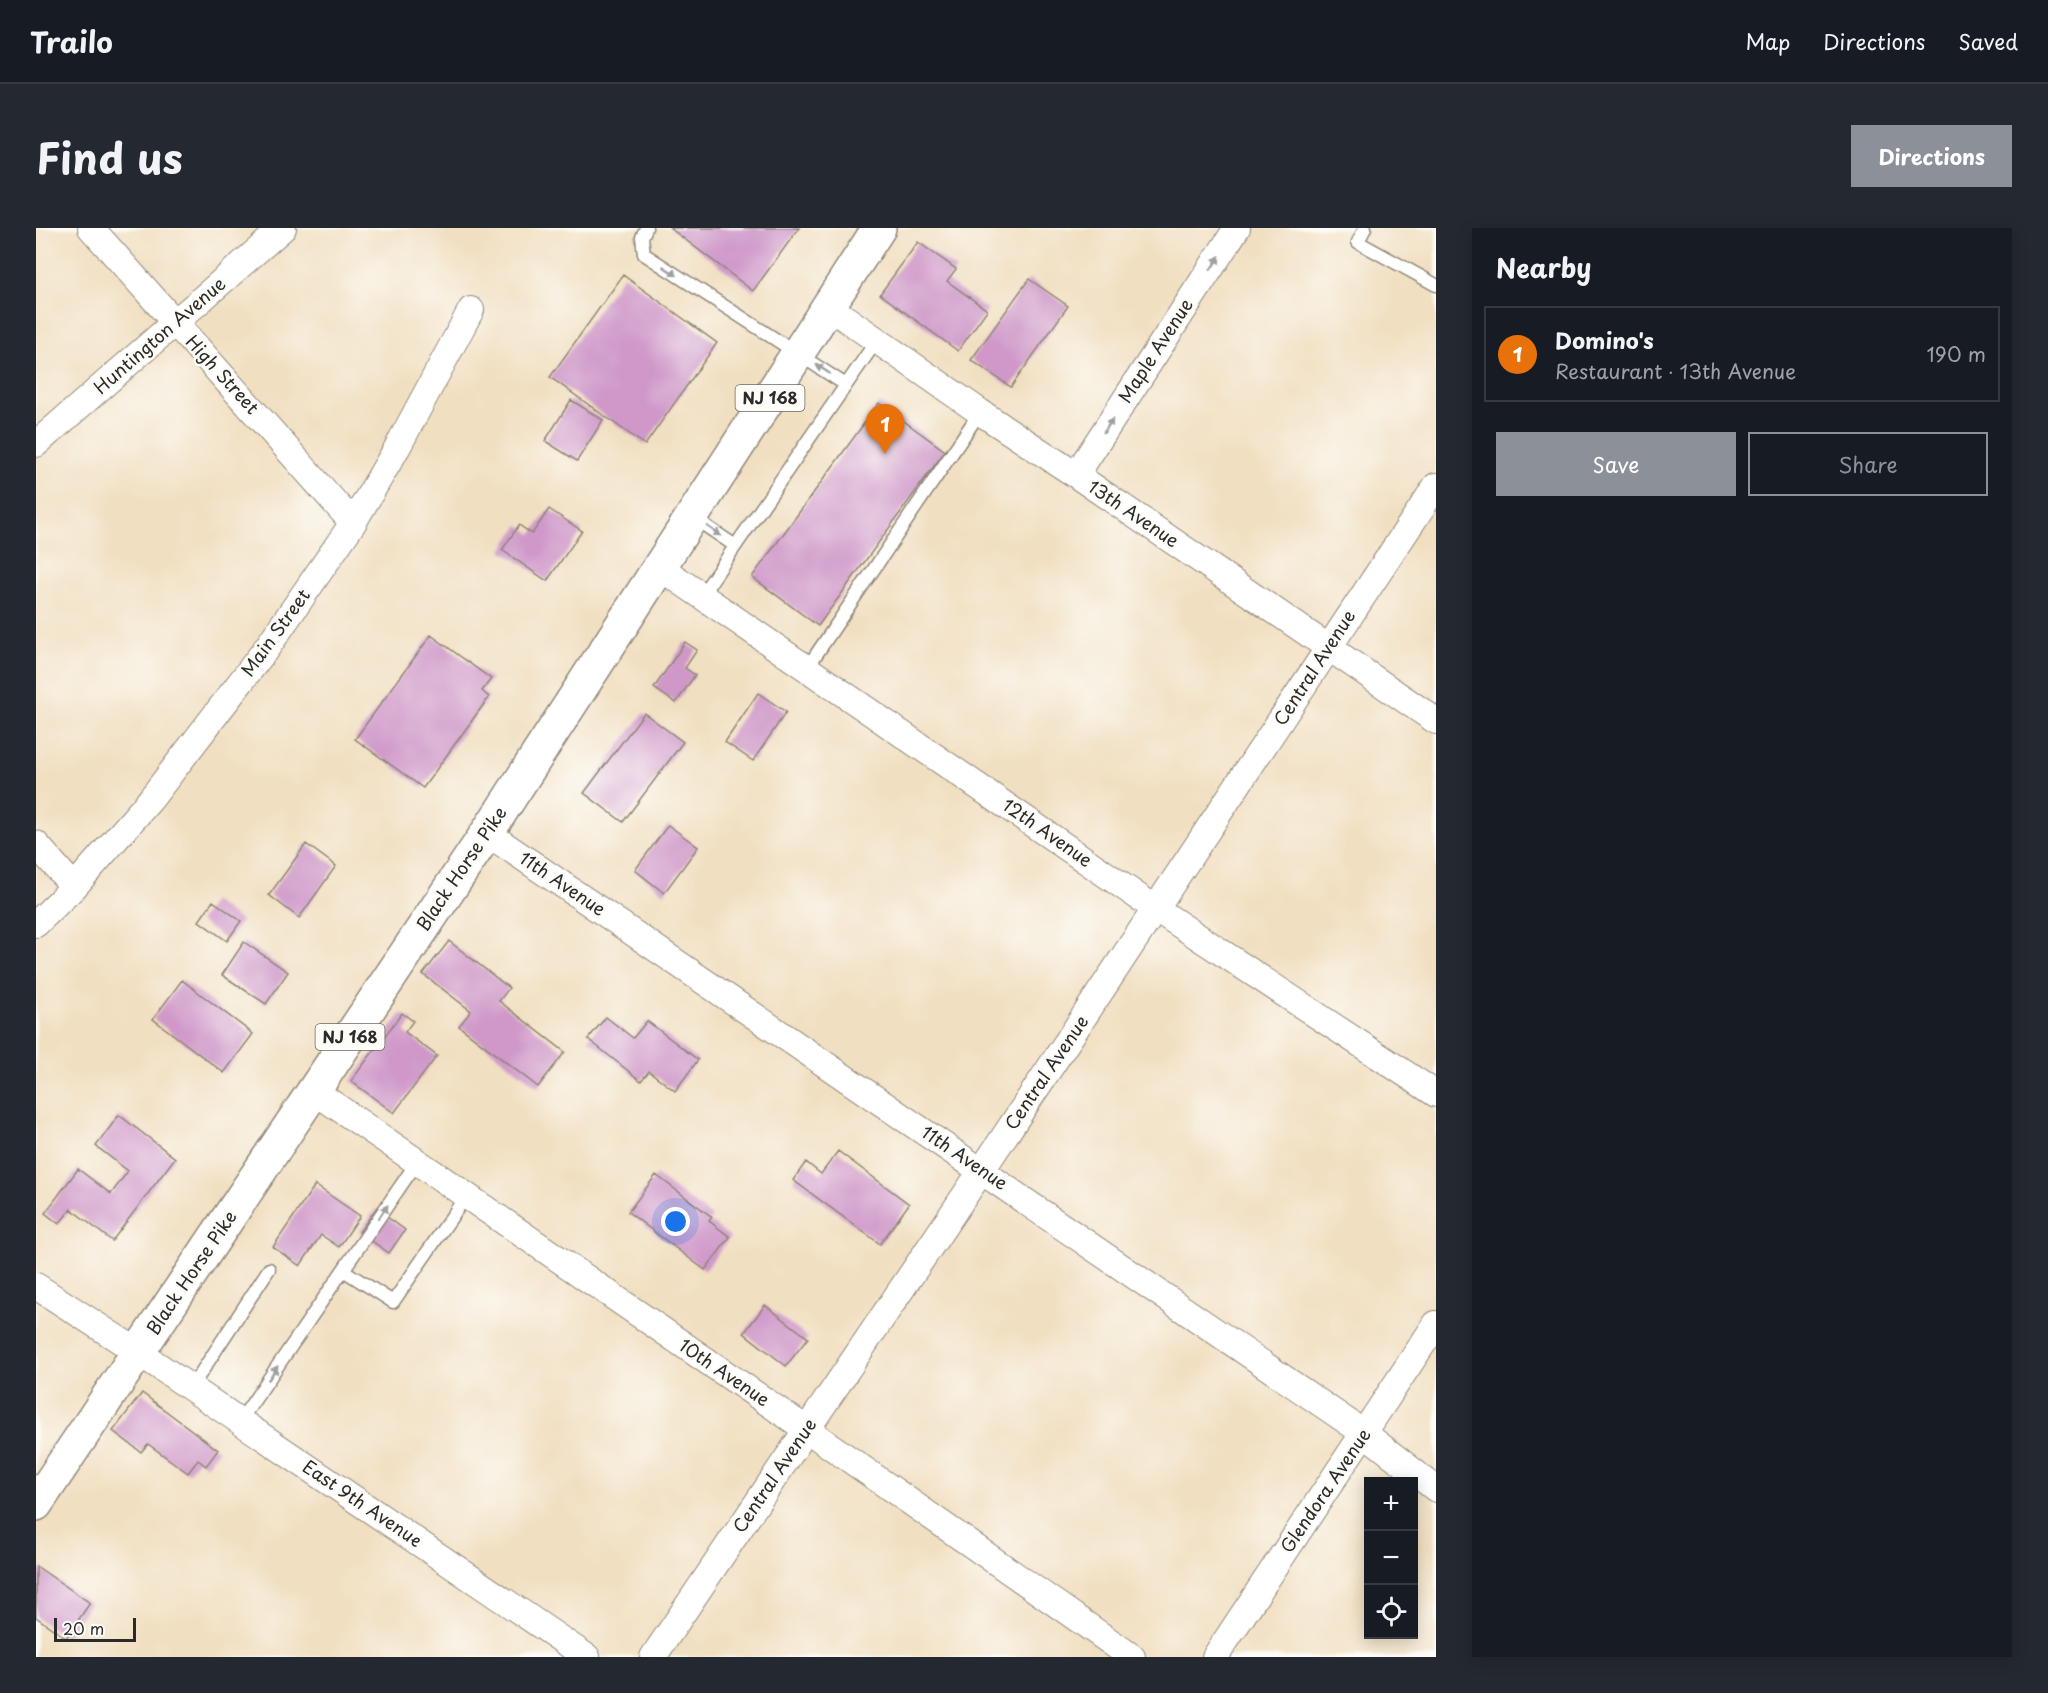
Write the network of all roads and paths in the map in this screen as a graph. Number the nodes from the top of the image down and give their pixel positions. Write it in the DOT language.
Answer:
graph roads {
  1 [pos="91,228"];
  2 [pos="283,228"];
  3 [pos="646,228"];
  4 [pos="879,228"];
  5 [pos="1237,228"];
  6 [pos="1365,228"];
  7 [pos="1436,285"];
  8 [pos="829,307"];
  9 [pos="471,310"];
  10 [pos="176,323"];
  11 [pos="877,340"];
  12 [pos="799,354"];
  13 [pos="846,385"];
  14 [pos="980,412"];
  15 [pos="36,444"];
  16 [pos="1076,475"];
  17 [pos="1436,486"];
  18 [pos="693,517"];
  19 [pos="353,523"];
  20 [pos="734,545"];
  21 [pos="661,568"];
  22 [pos="701,596"];
  23 [pos="1329,647"];
  24 [pos="807,668"];
  25 [pos="1436,721"];
  26 [pos="487,833"];
  27 [pos="36,844"];
  28 [pos="74,886"];
  29 [pos="1156,909"];
  30 [pos="36,924"];
  31 [pos="314,1091"];
  32 [pos="1436,1094"];
  33 [pos="417,1162"];
  34 [pos="982,1170"];
  35 [pos="466,1196"];
  36 [pos="269,1269"];
  37 [pos="343,1270"];
  38 [pos="36,1286"];
  39 [pos="1436,1324"];
  40 [pos="138,1352"];
  41 [pos="191,1388"];
  42 [pos="240,1421"];
  43 [pos="806,1429"];
  44 [pos="1364,1432"];
  45 [pos="1436,1489"];
  46 [pos="36,1504"];
  47 [pos="586,1657"];
  48 [pos="652,1657"];
  49 [pos="1132,1657"];
  50 [pos="1215,1657"];
  1 -- 10 [label="street, High Street"];
  2 -- 10 [label="street, Huntington Avenue"];
  3 -- 12 [label="lane, one-way"];
  4 -- 8 [label="main road, Black Horse Pike / NJ 168"];
  16 -- 5 [label="street, Maple Avenue, one-way"];
  6 -- 7 [label="lane"];
  8 -- 11 [label="street, 13th Avenue"];
  8 -- 12 [label="main road, Black Horse Pike / NJ 168"];
  9 -- 19 [label="street, Main Street"];
  10 -- 15 [label="street, Huntington Avenue"];
  10 -- 19 [label="street, High Street"];
  11 -- 13 [label="lane"];
  11 -- 14 [label="street, 13th Avenue"];
  13 -- 12 [label="lane, one-way"];
  12 -- 18 [label="main road, Black Horse Pike / NJ 168"];
  13 -- 20 [label="lane"];
  14 -- 16 [label="street, 13th Avenue"];
  14 -- 24 [label="lane"];
  16 -- 23 [label="street, 13th Avenue"];
  17 -- 23 [label="street, Central Avenue"];
  18 -- 20 [label="lane, one-way"];
  18 -- 21 [label="main road, Black Horse Pike / NJ 168"];
  19 -- 28 [label="street, Main Street"];
  20 -- 22 [label="lane"];
  21 -- 22 [label="street, 12th Avenue"];
  21 -- 26 [label="main road, Black Horse Pike / NJ 168"];
  22 -- 24 [label="street, 12th Avenue"];
  23 -- 25 [label="street, 13th Avenue"];
  23 -- 29 [label="street, Central Avenue"];
  24 -- 29 [label="street, 12th Avenue"];
  26 -- 31 [label="main road, Black Horse Pike / NJ 168"];
  26 -- 34 [label="street, 11th Avenue"];
  27 -- 28 [label="street"];
  28 -- 30 [label="street, Main Street"];
  29 -- 32 [label="street, 12th Avenue"];
  29 -- 34 [label="street, Central Avenue"];
  31 -- 33 [label="street, 10th Avenue"];
  31 -- 40 [label="main road, Black Horse Pike / NJ 168"];
  33 -- 35 [label="street, 10th Avenue"];
  37 -- 33 [label="lane, one-way"];
  34 -- 43 [label="street, Central Avenue"];
  34 -- 44 [label="street, 11th Avenue"];
  35 -- 37 [label="lane"];
  35 -- 43 [label="street, 10th Avenue"];
  36 -- 41 [label="lane"];
  42 -- 37 [label="lane, one-way"];
  38 -- 40 [label="street, East 9th Avenue"];
  39 -- 44 [label="street, Glendora Avenue"];
  40 -- 41 [label="street, East 9th Avenue"];
  40 -- 46 [label="main road, Black Horse Pike / NJ 168"];
  41 -- 42 [label="street, East 9th Avenue"];
  42 -- 47 [label="street, East 9th Avenue"];
  43 -- 48 [label="street, Central Avenue"];
  43 -- 49 [label="street, 10th Avenue"];
  44 -- 45 [label="street, 11th Avenue"];
  44 -- 50 [label="street, Glendora Avenue"];
}
